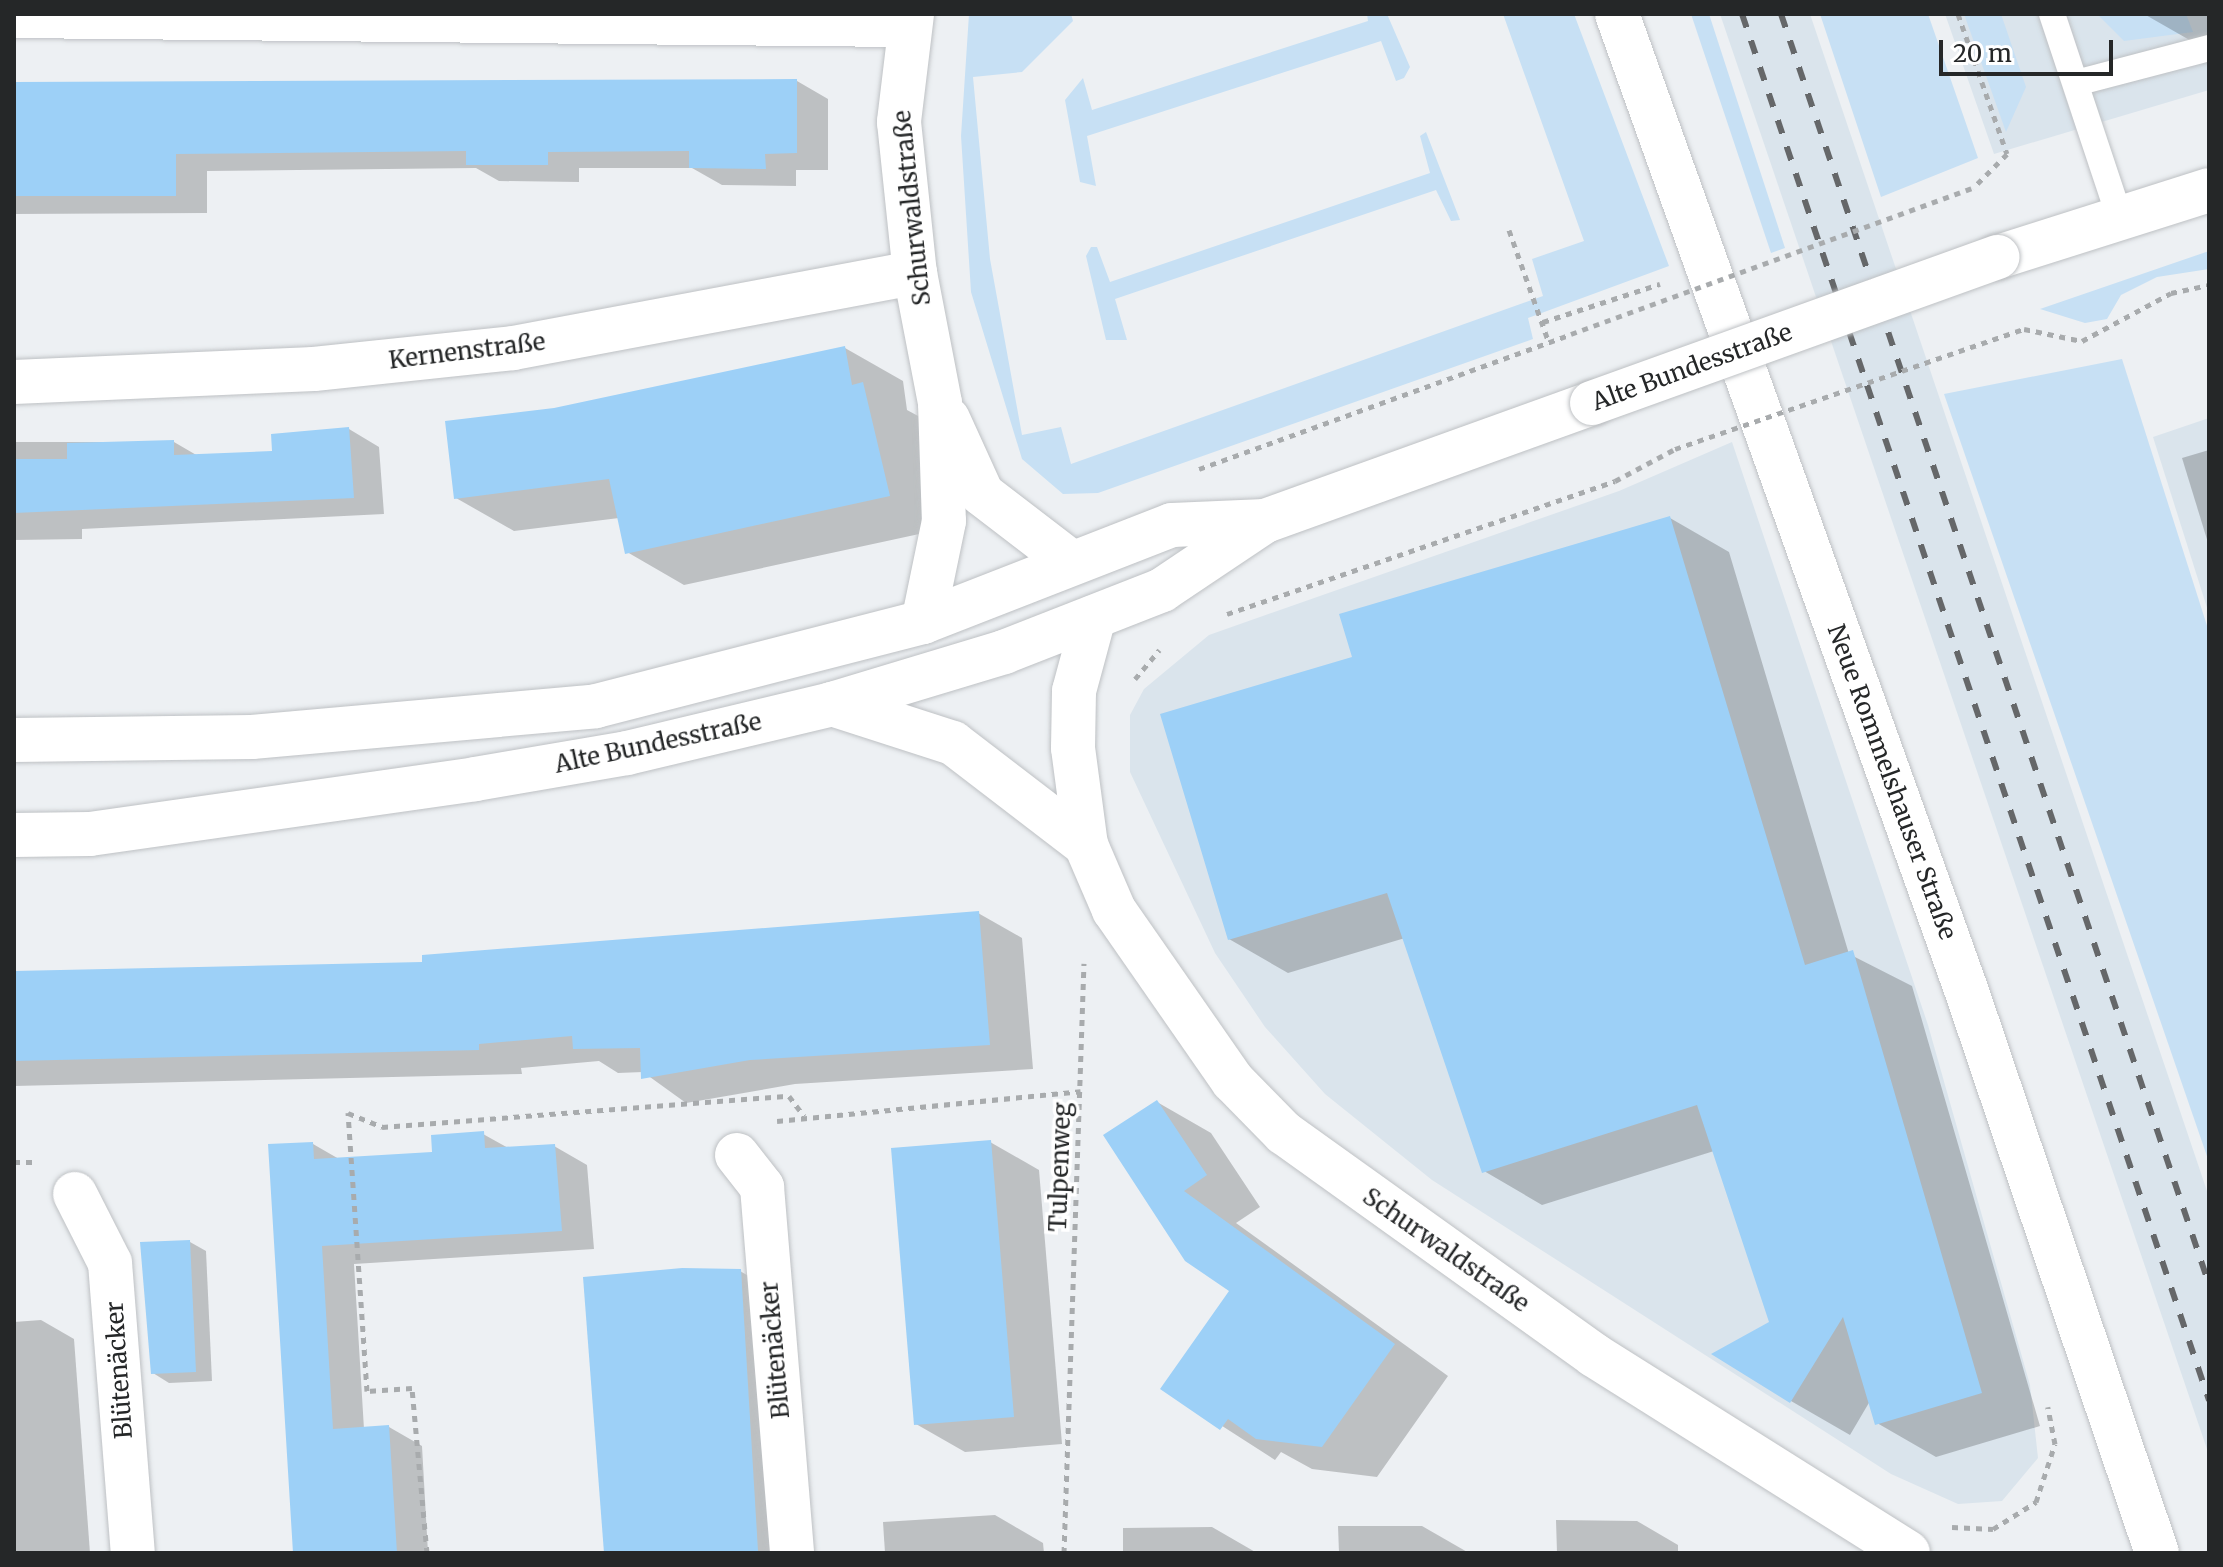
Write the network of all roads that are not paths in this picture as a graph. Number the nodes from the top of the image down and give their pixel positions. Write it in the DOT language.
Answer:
graph roads {
  1 [pos="1617,14"];
  2 [pos="2052,14"];
  3 [pos="14,16"];
  4 [pos="910,20"];
  5 [pos="2209,48"];
  6 [pos="2076,83"];
  7 [pos="2209,190"];
  8 [pos="2120,218"];
  9 [pos="915,273"];
  10 [pos="14,382"];
  11 [pos="940,403"];
  12 [pos="1265,521"];
  13 [pos="1072,563"];
  14 [pos="1094,617"];
  15 [pos="923,622"];
  16 [pos="832,704"];
  17 [pos="14,740"];
  18 [pos="14,835"];
  19 [pos="1086,845"];
  20 [pos="737,1155"];
  21 [pos="75,1194"];
  22 [pos="133,1553"];
  23 [pos="792,1553"];
  24 [pos="1908,1553"];
  25 [pos="2157,1553"];
  1 -- 25 [label="street, Neue Rommelshauser Straße"];
  2 -- 6 [label="lane"];
  3 -- 4 [label="street"];
  4 -- 9 [label="street, Schurwaldstraße"];
  5 -- 6 [label="lane"];
  6 -- 8 [label="lane"];
  7 -- 8 [label="street, Alte Bundesstraße"];
  8 -- 12 [label="street, Alte Bundesstraße, bridge"];
  9 -- 10 [label="street, Kernenstraße"];
  9 -- 11 [label="street, Schurwaldstraße"];
  11 -- 13 [label="street, Schurwaldstraße"];
  11 -- 15 [label="street, Schurwaldstraße"];
  12 -- 13 [label="street, Alte Bundesstraße"];
  12 -- 14 [label="street, Alte Bundesstraße"];
  13 -- 15 [label="street, Alte Bundesstraße"];
  14 -- 16 [label="street, Alte Bundesstraße"];
  14 -- 19 [label="street, Schurwaldstraße"];
  15 -- 17 [label="street, Alte Bundesstraße"];
  16 -- 18 [label="street, Alte Bundesstraße"];
  16 -- 19 [label="street, Schurwaldstraße"];
  19 -- 24 [label="street, Schurwaldstraße"];
  20 -- 23 [label="street, Blütenäcker"];
  21 -- 22 [label="street, Blütenäcker"];
}
